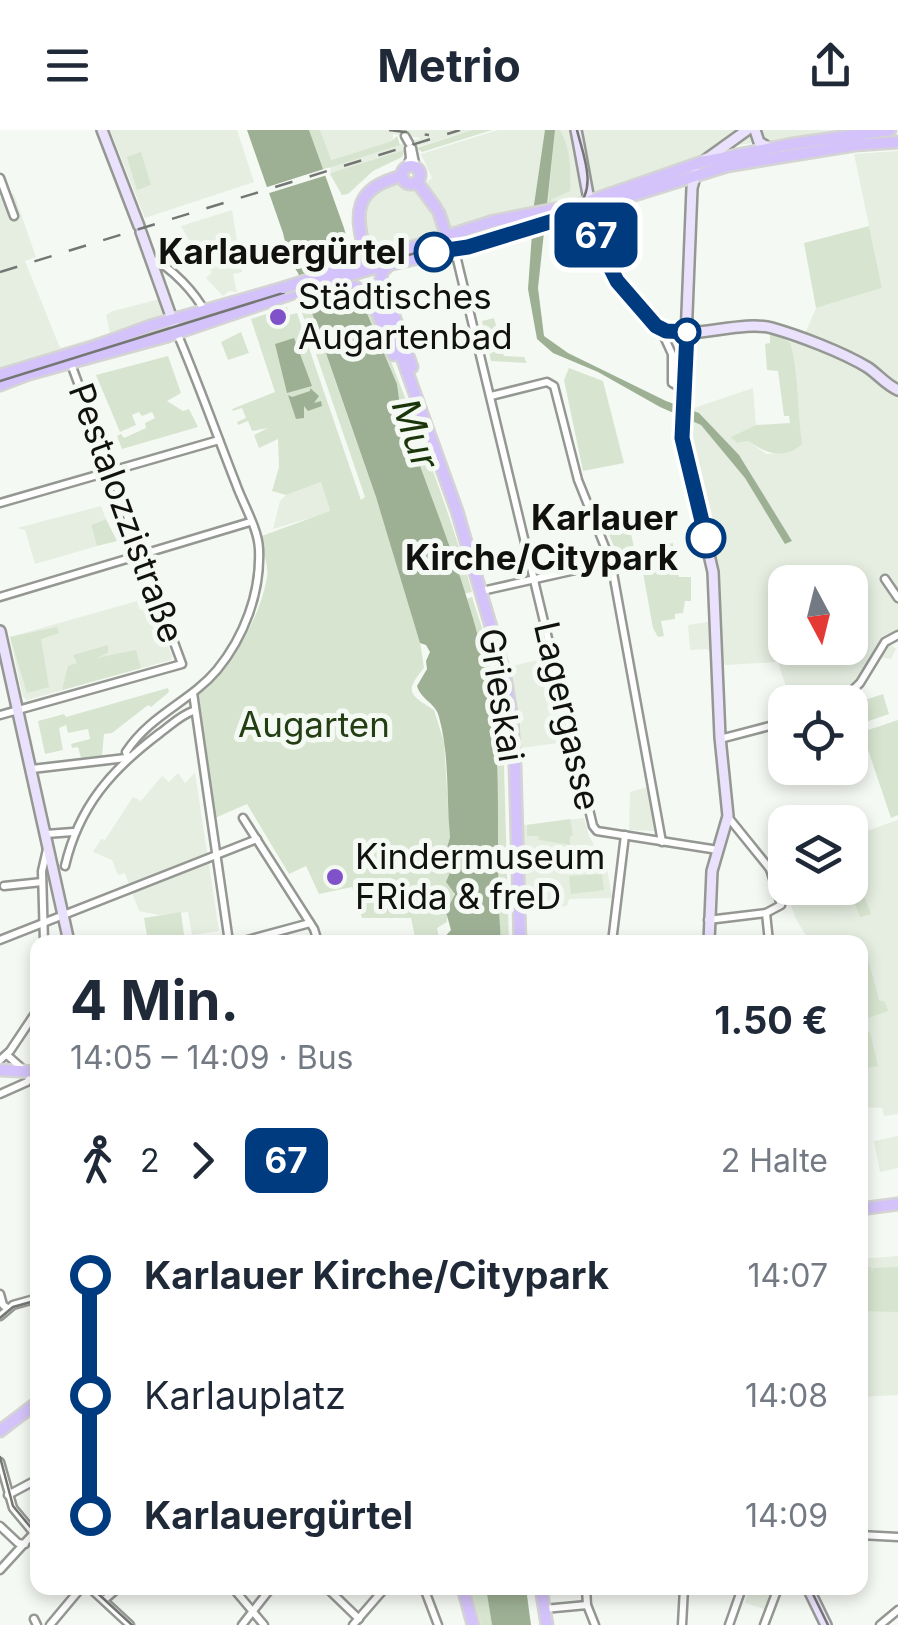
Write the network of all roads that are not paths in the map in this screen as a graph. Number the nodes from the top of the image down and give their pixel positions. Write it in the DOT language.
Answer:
graph roads {
  1 [pos="102,130"];
  2 [pos="576,130"];
  3 [pos="746,130"];
  4 [pos="755,130"];
  5 [pos="890,130"];
  6 [pos="898,142"];
  7 [pos="408,143"];
  8 [pos="769,148"];
  9 [pos="702,162"];
  10 [pos="408,170"];
  11 [pos="694,175"];
  12 [pos="0,178"];
  13 [pos="590,205"];
  14 [pos="14,216"];
  15 [pos="532,221"];
  16 [pos="447,237"];
  17 [pos="455,250"];
  18 [pos="151,258"];
  19 [pos="391,263"];
  20 [pos="372,271"];
  21 [pos="323,284"];
  22 [pos="284,292"];
  23 [pos="205,312"];
  24 [pos="171,320"];
  25 [pos="662,330"];
  26 [pos="177,332"];
  27 [pos="687,332"];
  28 [pos="71,362"];
  29 [pos="0,375"];
  30 [pos="0,386"];
  31 [pos="684,390"];
  32 [pos="898,390"];
  33 [pos="490,396"];
  34 [pos="417,397"];
  35 [pos="219,440"];
  36 [pos="112,471"];
  37 [pos="0,503"];
  38 [pos="250,522"];
  39 [pos="143,554"];
  40 [pos="611,562"];
  41 [pos="886,579"];
  42 [pos="535,580"];
  43 [pos="482,592"];
  44 [pos="0,597"];
  45 [pos="898,598"];
  46 [pos="0,630"];
  47 [pos="898,635"];
  48 [pos="859,685"];
  49 [pos="193,693"];
  50 [pos="18,710"];
  51 [pos="193,712"];
  52 [pos="0,716"];
  53 [pos="768,726"];
  54 [pos="720,739"];
  55 [pos="128,758"];
  56 [pos="32,769"];
  57 [pos="728,816"];
  58 [pos="243,818"];
  59 [pos="73,832"];
  60 [pos="625,835"];
  61 [pos="257,838"];
  62 [pos="47,839"];
  63 [pos="662,842"];
  64 [pos="718,850"];
  65 [pos="215,857"];
  66 [pos="65,866"];
  67 [pos="768,866"];
  68 [pos="42,882"];
  69 [pos="4,886"];
  70 [pos="779,905"];
  71 [pos="766,913"];
  72 [pos="62,915"];
  73 [pos="708,920"];
  74 [pos="43,922"];
  75 [pos="310,923"];
  76 [pos="44,935"];
  77 [pos="66,935"];
  78 [pos="228,935"];
  79 [pos="266,935"];
  80 [pos="315,935"];
  81 [pos="520,935"];
  82 [pos="613,935"];
  83 [pos="709,935"];
  84 [pos="768,935"];
  85 [pos="0,940"];
  86 [pos="30,1020"];
  87 [pos="4,1057"];
  88 [pos="0,1070"];
  89 [pos="30,1070"];
  90 [pos="30,1072"];
  91 [pos="30,1076"];
  92 [pos="0,1094"];
  93 [pos="898,1204"];
  94 [pos="868,1207"];
  95 [pos="0,1294"];
  96 [pos="30,1301"];
  97 [pos="7,1308"];
  98 [pos="0,1316"];
  99 [pos="30,1408"];
  100 [pos="0,1431"];
  101 [pos="0,1462"];
  102 [pos="30,1483"];
  103 [pos="8,1495"];
  104 [pos="0,1526"];
  105 [pos="30,1529"];
  106 [pos="868,1535"];
  107 [pos="30,1537"];
  108 [pos="898,1537"];
  109 [pos="24,1544"];
  110 [pos="0,1570"];
  111 [pos="74,1595"];
  112 [pos="98,1595"];
  113 [pos="110,1595"];
  114 [pos="239,1595"];
  115 [pos="263,1595"];
  116 [pos="334,1595"];
  117 [pos="379,1595"];
  118 [pos="427,1595"];
  119 [pos="465,1595"];
  120 [pos="542,1595"];
  121 [pos="586,1595"];
  122 [pos="684,1595"];
  123 [pos="740,1595"];
  124 [pos="775,1595"];
  125 [pos="811,1595"];
  126 [pos="104,1600"];
  127 [pos="587,1605"];
  128 [pos="250,1607"];
  129 [pos="544,1609"];
  130 [pos="898,1610"];
  131 [pos="765,1621"];
  132 [pos="356,1622"];
  133 [pos="50,1625"];
  134 [pos="130,1625"];
  135 [pos="242,1625"];
  136 [pos="264,1625"];
  137 [pos="438,1625"];
  138 [pos="473,1625"];
  139 [pos="547,1625"];
  140 [pos="595,1625"];
  141 [pos="682,1625"];
  142 [pos="729,1625"];
  143 [pos="826,1625"];
  144 [pos="880,1625"];
  1 -- 18 [label="main road"];
  2 -- 13 [label="main road"];
  3 -- 9 [label="main road"];
  4 -- 8 [label="main road"];
  5 -- 8 [label="main road"];
  6 -- 11 [label="main road"];
  7 -- 10 [label="street"];
  8 -- 9 [label="main road"];
  9 -- 11 [label="main road"];
  9 -- 13 [label="main road"];
  10 -- 16 [label="main road"];
  10 -- 20 [label="main road, Grieskai"];
  11 -- 13 [label="main road"];
  11 -- 27 [label="main road"];
  12 -- 14 [label="street"];
  13 -- 15 [label="main road"];
  13 -- 25 [label="main road"];
  15 -- 16 [label="main road"];
  15 -- 17 [label="main road"];
  16 -- 20 [label="main road"];
  17 -- 19 [label="main road"];
  17 -- 33 [label="street, Lagergasse"];
  18 -- 23 [label="street"];
  18 -- 24 [label="main road"];
  19 -- 20 [label="main road"];
  19 -- 34 [label="main road"];
  20 -- 21 [label="main road, bridge"];
  20 -- 22 [label="main road, bridge"];
  20 -- 34 [label="main road, Grieskai"];
  21 -- 22 [label="main road"];
  21 -- 34 [label="main road, bridge"];
  22 -- 23 [label="main road"];
  22 -- 26 [label="main road"];
  23 -- 24 [label="main road"];
  24 -- 26 [label="main road"];
  24 -- 29 [label="main road"];
  25 -- 27 [label="main road"];
  25 -- 31 [label="street"];
  26 -- 28 [label="main road"];
  26 -- 35 [label="street"];
  27 -- 31 [label="main road"];
  27 -- 32 [label="main road"];
  28 -- 30 [label="main road"];
  28 -- 36 [label="street, Pestalozzistraße"];
  31 -- 54 [label="main road"];
  33 -- 40 [label="street"];
  33 -- 42 [label="street, Lagergasse"];
  34 -- 43 [label="main road, Grieskai"];
  35 -- 36 [label="street"];
  35 -- 38 [label="street"];
  36 -- 37 [label="street"];
  36 -- 39 [label="street, Pestalozzistraße"];
  38 -- 39 [label="street"];
  38 -- 49 [label="street"];
  39 -- 44 [label="street"];
  39 -- 50 [label="street, Pestalozzistraße"];
  40 -- 42 [label="street"];
  40 -- 63 [label="street"];
  41 -- 45 [label="street"];
  42 -- 43 [label="street"];
  42 -- 60 [label="street, Lagergasse"];
  43 -- 81 [label="main road, Grieskai"];
  46 -- 50 [label="main road"];
  47 -- 48 [label="street"];
  49 -- 51 [label="street"];
  49 -- 55 [label="street"];
  50 -- 52 [label="street"];
  50 -- 56 [label="main road"];
  51 -- 55 [label="street"];
  51 -- 65 [label="street"];
  53 -- 54 [label="street"];
  54 -- 57 [label="main road"];
  55 -- 56 [label="street"];
  55 -- 59 [label="street"];
  56 -- 62 [label="main road"];
  57 -- 64 [label="main road"];
  57 -- 67 [label="street"];
  58 -- 61 [label="street"];
  59 -- 62 [label="street"];
  59 -- 66 [label="street"];
  60 -- 63 [label="street"];
  60 -- 82 [label="street, Lagergasse"];
  61 -- 65 [label="street"];
  61 -- 75 [label="street"];
  62 -- 68 [label="street"];
  62 -- 72 [label="main road"];
  63 -- 64 [label="street"];
  64 -- 73 [label="main road"];
  65 -- 72 [label="street"];
  65 -- 78 [label="street"];
  68 -- 69 [label="street"];
  68 -- 74 [label="street"];
  70 -- 71 [label="street"];
  71 -- 73 [label="street"];
  71 -- 84 [label="street"];
  72 -- 74 [label="street"];
  72 -- 77 [label="main road"];
  73 -- 83 [label="main road"];
  74 -- 76 [label="street"];
  74 -- 85 [label="street"];
  75 -- 79 [label="street"];
  75 -- 80 [label="street"];
  86 -- 87 [label="street"];
  87 -- 89 [label="street"];
  88 -- 90 [label="main road"];
  91 -- 92 [label="street"];
  93 -- 94 [label="main road"];
  95 -- 97 [label="street"];
  96 -- 97 [label="street"];
  97 -- 98 [label="street"];
  99 -- 100 [label="main road"];
  101 -- 103 [label="street"];
  102 -- 103 [label="street"];
  103 -- 105 [label="street"];
  104 -- 109 [label="street"];
  106 -- 108 [label="street"];
  107 -- 109 [label="street"];
  109 -- 110 [label="street"];
  111 -- 133 [label="street"];
  112 -- 126 [label="street"];
  113 -- 126 [label="street"];
  114 -- 128 [label="street"];
  115 -- 128 [label="street"];
  116 -- 132 [label="street"];
  117 -- 132 [label="street"];
  118 -- 137 [label="street"];
  119 -- 138 [label="main road"];
  120 -- 129 [label="main road"];
  121 -- 127 [label="street"];
  122 -- 141 [label="street"];
  123 -- 142 [label="street"];
  124 -- 131 [label="street"];
  125 -- 143 [label="main road"];
  126 -- 134 [label="street"];
  127 -- 129 [label="street"];
  127 -- 140 [label="street"];
  128 -- 135 [label="street"];
  128 -- 136 [label="street"];
  129 -- 139 [label="main road"];
  130 -- 144 [label="street"];
}
